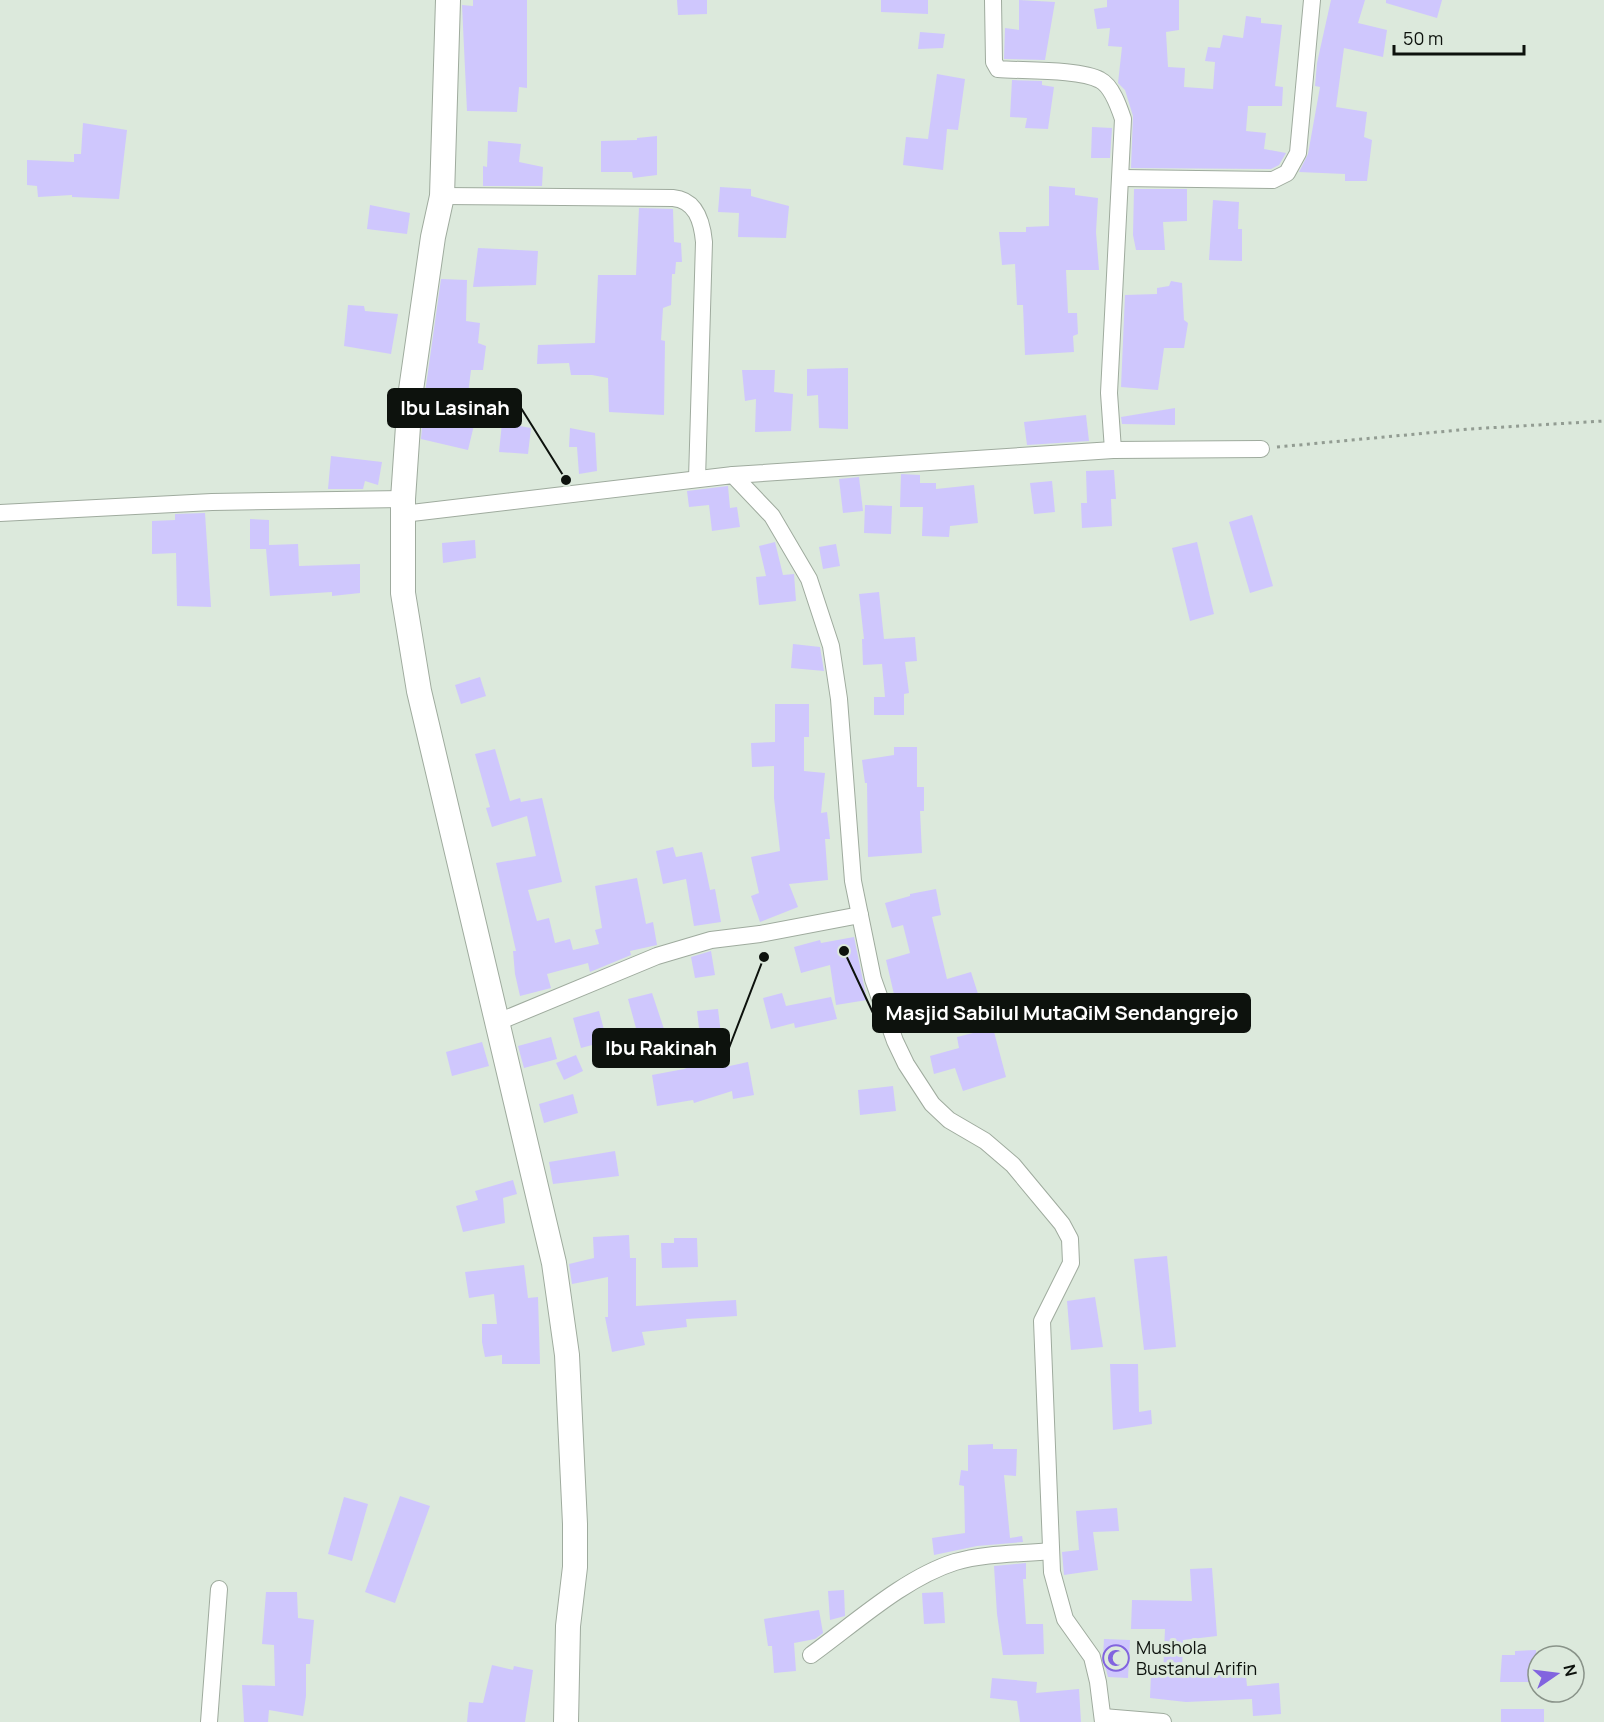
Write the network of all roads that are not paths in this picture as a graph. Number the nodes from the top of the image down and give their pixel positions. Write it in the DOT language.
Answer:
graph roads {
  1 [pos="448,0"];
  2 [pos="993,0"];
  3 [pos="1312,0"];
  4 [pos="1122,178"];
  5 [pos="442,196"];
  6 [pos="1261,449"];
  7 [pos="1113,450"];
  8 [pos="733,475"];
  9 [pos="697,479"];
  10 [pos="403,506"];
  11 [pos="0,513"];
  12 [pos="860,915"];
  13 [pos="498,1022"];
  14 [pos="1051,1551"];
  15 [pos="219,1589"];
  16 [pos="811,1655"];
  17 [pos="1103,1720"];
  18 [pos="209,1722"];
  19 [pos="566,1722"];
  20 [pos="1162,1722"];
  1 -- 5 [label="street"];
  2 -- 4 [label="street"];
  3 -- 4 [label="street"];
  4 -- 7 [label="street"];
  5 -- 9 [label="street"];
  5 -- 10 [label="street"];
  6 -- 7 [label="street"];
  7 -- 8 [label="street"];
  8 -- 9 [label="street"];
  8 -- 12 [label="street"];
  9 -- 10 [label="street"];
  10 -- 11 [label="street"];
  10 -- 13 [label="street"];
  12 -- 13 [label="street"];
  12 -- 14 [label="street"];
  13 -- 19 [label="street"];
  14 -- 16 [label="street"];
  14 -- 17 [label="street"];
  15 -- 18 [label="street"];
  17 -- 20 [label="street"];
}
